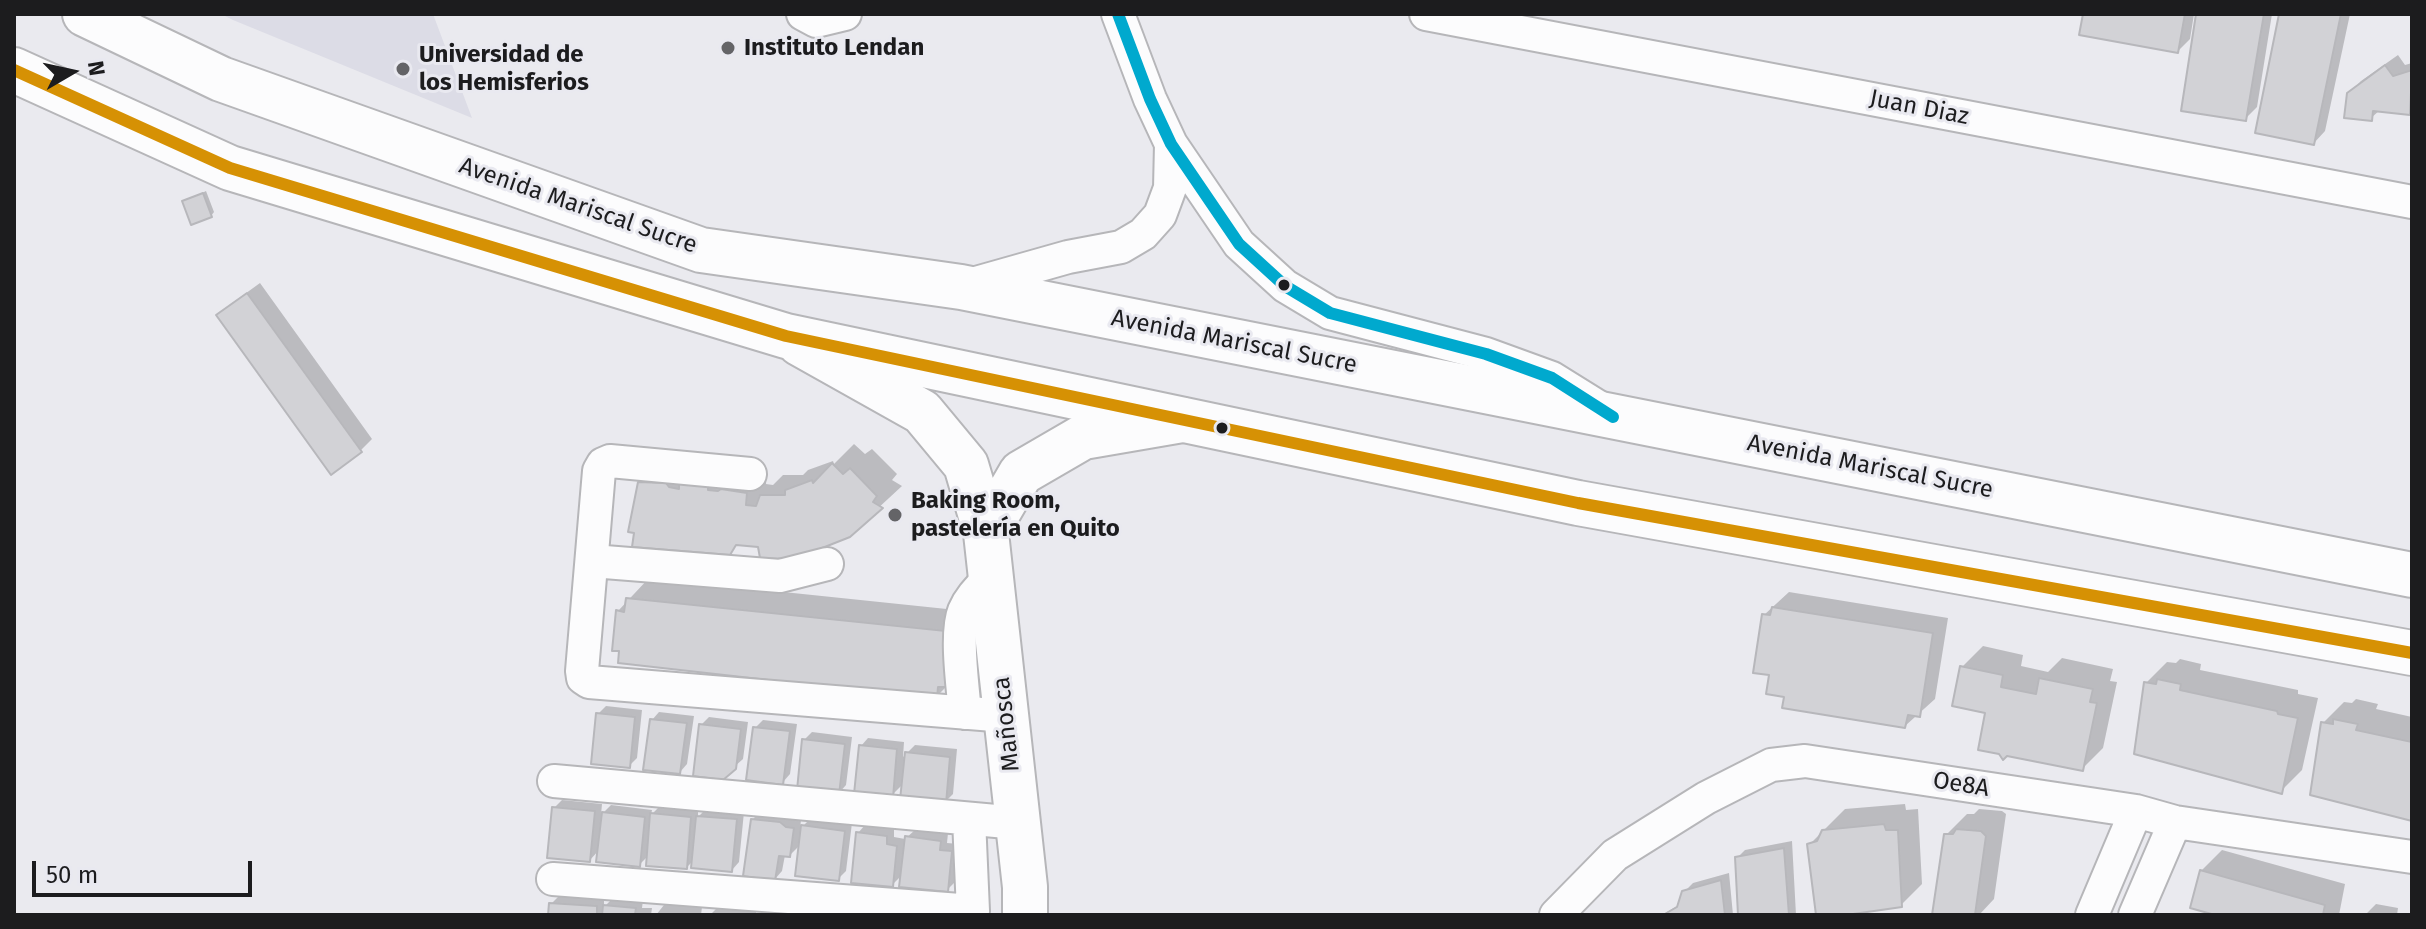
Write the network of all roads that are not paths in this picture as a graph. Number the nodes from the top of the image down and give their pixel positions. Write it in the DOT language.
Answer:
graph roads {
  1 [pos="85,14"];
  2 [pos="803,14"];
  3 [pos="845,14"];
  4 [pos="1118,14"];
  5 [pos="1426,14"];
  6 [pos="14,70"];
  7 [pos="1171,144"];
  8 [pos="2412,202"];
  9 [pos="961,287"];
  10 [pos="786,336"];
  11 [pos="1613,417"];
  12 [pos="1183,419"];
  13 [pos="750,474"];
  14 [pos="986,533"];
  15 [pos="592,561"];
  16 [pos="827,564"];
  17 [pos="2412,575"];
  18 [pos="2412,653"];
  19 [pos="986,715"];
  20 [pos="554,781"];
  21 [pos="2136,811"];
  22 [pos="969,819"];
  23 [pos="2175,822"];
  24 [pos="1018,823"];
  25 [pos="2412,857"];
  26 [pos="553,879"];
  27 [pos="1025,915"];
  28 [pos="1556,915"];
  29 [pos="2092,915"];
  30 [pos="2135,915"];
  1 -- 9 [label="main road, Avenida Mariscal Sucre"];
  2 -- 3 [label="street"];
  4 -- 7 [label="street"];
  5 -- 8 [label="street, Juan Diaz"];
  6 -- 10 [label="main road"];
  7 -- 9 [label="street"];
  7 -- 11 [label="street"];
  9 -- 11 [label="main road, Avenida Mariscal Sucre"];
  10 -- 12 [label="main road"];
  10 -- 14 [label="main road, Mañosca"];
  11 -- 17 [label="main road, Avenida Mariscal Sucre"];
  12 -- 14 [label="main road"];
  12 -- 18 [label="main road"];
  13 -- 15 [label="street"];
  14 -- 19 [label="main road, Mañosca"];
  15 -- 16 [label="street"];
  15 -- 19 [label="street"];
  19 -- 24 [label="main road, Mañosca"];
  20 -- 22 [label="street"];
  21 -- 23 [label="street, Oe8A"];
  21 -- 28 [label="street, Oe8A"];
  21 -- 29 [label="street"];
  22 -- 24 [label="street"];
  22 -- 26 [label="street"];
  23 -- 25 [label="street, Oe8A"];
  23 -- 30 [label="street"];
  24 -- 27 [label="main road, Mañosca"];
}
